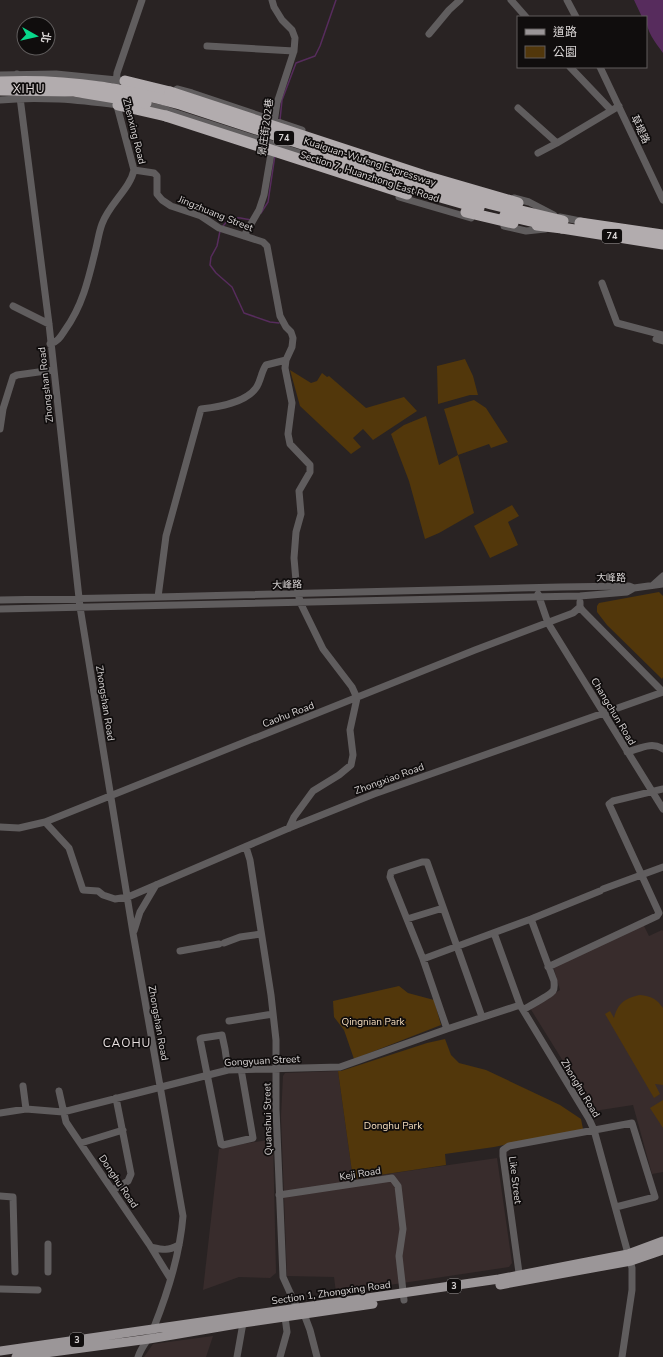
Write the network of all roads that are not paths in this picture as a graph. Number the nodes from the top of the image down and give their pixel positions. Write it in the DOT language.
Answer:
graph roads {
  1 [pos="142,0"];
  2 [pos="272,0"];
  3 [pos="460,0"];
  4 [pos="512,0"];
  5 [pos="567,0"];
  6 [pos="525,16"];
  7 [pos="575,16"];
  8 [pos="428,34"];
  9 [pos="208,46"];
  10 [pos="294,51"];
  11 [pos="571,68"];
  12 [pos="600,68"];
  13 [pos="17,74"];
  14 [pos="0,75"];
  15 [pos="121,80"];
  16 [pos="0,82"];
  17 [pos="0,91"];
  18 [pos="19,98"];
  19 [pos="0,100"];
  20 [pos="117,105"];
  21 [pos="618,106"];
  22 [pos="518,108"];
  23 [pos="611,110"];
  24 [pos="274,120"];
  25 [pos="277,133"];
  26 [pos="558,143"];
  27 [pos="275,145"];
  28 [pos="538,153"];
  29 [pos="271,155"];
  30 [pos="134,170"];
  31 [pos="452,180"];
  32 [pos="448,188"];
  33 [pos="442,200"];
  34 [pos="663,200"];
  35 [pos="438,209"];
  36 [pos="557,223"];
  37 [pos="663,234"];
  38 [pos="244,236"];
  39 [pos="663,244"];
  40 [pos="602,283"];
  41 [pos="13,306"];
  42 [pos="48,324"];
  43 [pos="663,335"];
  44 [pos="50,344"];
  45 [pos="286,360"];
  46 [pos="53,370"];
  47 [pos="0,428"];
  48 [pos="663,576"];
  49 [pos="663,584"];
  50 [pos="653,585"];
  51 [pos="537,587"];
  52 [pos="580,587"];
  53 [pos="634,588"];
  54 [pos="298,594"];
  55 [pos="538,596"];
  56 [pos="580,596"];
  57 [pos="79,598"];
  58 [pos="158,598"];
  59 [pos="0,600"];
  60 [pos="300,602"];
  61 [pos="80,607"];
  62 [pos="580,607"];
  63 [pos="0,609"];
  64 [pos="548,623"];
  65 [pos="663,692"];
  66 [pos="357,698"];
  67 [pos="604,713"];
  68 [pos="663,748"];
  69 [pos="627,752"];
  70 [pos="663,789"];
  71 [pos="652,792"];
  72 [pos="111,796"];
  73 [pos="663,809"];
  74 [pos="44,822"];
  75 [pos="0,826"];
  76 [pos="289,828"];
  77 [pos="246,847"];
  78 [pos="663,866"];
  79 [pos="642,875"];
  80 [pos="156,885"];
  81 [pos="128,897"];
  82 [pos="443,908"];
  83 [pos="407,919"];
  84 [pos="531,919"];
  85 [pos="134,933"];
  86 [pos="494,933"];
  87 [pos="261,934"];
  88 [pos="456,946"];
  89 [pos="180,951"];
  90 [pos="423,959"];
  91 [pos="548,967"];
  92 [pos="521,1008"];
  93 [pos="274,1014"];
  94 [pos="482,1017"];
  95 [pos="229,1021"];
  96 [pos="447,1029"];
  97 [pos="241,1069"];
  98 [pos="276,1069"];
  99 [pos="228,1070"];
  100 [pos="206,1076"];
  101 [pos="23,1086"];
  102 [pos="160,1088"];
  103 [pos="59,1091"];
  104 [pos="116,1098"];
  105 [pos="26,1109"];
  106 [pos="63,1112"];
  107 [pos="0,1113"];
  108 [pos="123,1130"];
  109 [pos="594,1130"];
  110 [pos="80,1143"];
  111 [pos="113,1190"];
  112 [pos="279,1195"];
  113 [pos="0,1196"];
  114 [pos="616,1207"];
  115 [pos="663,1241"];
  116 [pos="48,1244"];
  117 [pos="179,1245"];
  118 [pos="151,1247"];
  119 [pos="663,1250"];
  120 [pos="630,1257"];
  121 [pos="15,1272"];
  122 [pos="48,1272"];
  123 [pos="170,1278"];
  124 [pos="520,1278"];
  125 [pos="0,1289"];
  126 [pos="38,1290"];
  127 [pos="403,1297"];
  128 [pos="297,1308"];
  129 [pos="304,1314"];
  130 [pos="285,1317"];
  131 [pos="242,1320"];
  132 [pos="154,1329"];
  133 [pos="148,1339"];
  134 [pos="315,1346"];
  135 [pos="0,1351"];
  136 [pos="16,1357"];
  137 [pos="138,1357"];
  138 [pos="237,1357"];
  139 [pos="280,1357"];
  140 [pos="312,1357"];
  141 [pos="318,1357"];
  142 [pos="622,1357"];
  1 -- 15 [label="street, Zhenxing Road"];
  2 -- 10 [label="street, 景庄街202巷"];
  3 -- 8 [label="street"];
  4 -- 6 [label="street"];
  5 -- 7 [label="street"];
  9 -- 10 [label="street"];
  10 -- 24 [label="street, 景庄街202巷"];
  11 -- 23 [label="street"];
  12 -- 21 [label="street, 草堤路"];
  13 -- 14 [label="street, Section 7, Huanzhong East Road"];
  13 -- 15 [label="street, Section 7, Huanzhong East Road"];
  13 -- 18 [label="street, Zhongshan Road"];
  15 -- 20 [label="street, Zhenxing Road"];
  15 -- 24 [label="street, Section 7, Huanzhong East Road"];
  15 -- 25 [label="street, Section 7, Huanzhong East Road"];
  15 -- 36 [label="highway, bridge"];
  16 -- 36 [label="highway, Kuaiguan-Wufeng Expressway / 74, bridge"];
  17 -- 18 [label="street, Section 7, Huanzhong East Road"];
  17 -- 36 [label="highway, Kuaiguan-Wufeng Expressway / 74, bridge"];
  18 -- 19 [label="street, Section 7, Huanzhong East Road"];
  18 -- 20 [label="street, Section 7, Huanzhong East Road"];
  18 -- 42 [label="street, Zhongshan Road"];
  20 -- 27 [label="street, Section 7, Huanzhong East Road"];
  20 -- 29 [label="street, Section 7, Huanzhong East Road"];
  20 -- 30 [label="street, Zhenxing Road"];
  20 -- 36 [label="highway, bridge"];
  21 -- 23 [label="street"];
  21 -- 34 [label="street, 草堤路"];
  22 -- 26 [label="street"];
  23 -- 26 [label="street"];
  24 -- 25 [label="street, 景庄街202巷"];
  24 -- 31 [label="street, Section 7, Huanzhong East Road"];
  25 -- 27 [label="street, 景庄街202巷"];
  25 -- 32 [label="street, Section 7, Huanzhong East Road"];
  26 -- 28 [label="street"];
  27 -- 29 [label="street, 景庄街202巷"];
  27 -- 33 [label="street, Section 7, Huanzhong East Road"];
  29 -- 35 [label="street, Section 7, Huanzhong East Road"];
  29 -- 38 [label="street, 景庄街202巷"];
  30 -- 38 [label="street, Jingzhuang Street"];
  30 -- 44 [label="street, Zhenxing Road"];
  31 -- 32 [label="street"];
  31 -- 36 [label="street, Section 7, Huanzhong East Road"];
  32 -- 33 [label="street"];
  32 -- 36 [label="street, Section 7, Huanzhong East Road"];
  33 -- 35 [label="street"];
  33 -- 36 [label="street, Section 7, Huanzhong East Road"];
  35 -- 36 [label="street, Section 7, Huanzhong East Road"];
  36 -- 37 [label="highway, Kuaiguan-Wufeng Expressway / 74"];
  36 -- 39 [label="highway, Kuaiguan-Wufeng Expressway / 74"];
  38 -- 45 [label="street, Jingzhuang Street"];
  40 -- 43 [label="street"];
  41 -- 42 [label="street"];
  42 -- 44 [label="street, Zhongshan Road"];
  44 -- 46 [label="street, Zhongshan Road"];
  45 -- 54 [label="street, Jingzhuang Street"];
  45 -- 58 [label="street"];
  46 -- 47 [label="street"];
  46 -- 57 [label="street, Zhongshan Road"];
  48 -- 50 [label="street"];
  49 -- 50 [label="street"];
  50 -- 53 [label="street"];
  51 -- 52 [label="street, 大峰路"];
  51 -- 54 [label="street, 大峰路"];
  51 -- 55 [label="street, Changchun Road"];
  52 -- 53 [label="street, 大峰路"];
  52 -- 56 [label="street"];
  53 -- 56 [label="street, 大峰路"];
  54 -- 58 [label="street, 大峰路"];
  54 -- 60 [label="street, Jingzhuang Street"];
  55 -- 56 [label="street, 大峰路"];
  55 -- 60 [label="street, 大峰路"];
  55 -- 64 [label="street, Changchun Road"];
  56 -- 62 [label="street"];
  57 -- 58 [label="street, 大峰路"];
  57 -- 59 [label="street, 大峰路"];
  57 -- 61 [label="street, Zhongshan Road"];
  60 -- 61 [label="street, 大峰路"];
  60 -- 66 [label="street, Jingzhuang Street"];
  61 -- 63 [label="street, 大峰路"];
  61 -- 72 [label="street, Zhongshan Road"];
  62 -- 64 [label="street, Caohu Road"];
  62 -- 65 [label="street"];
  64 -- 66 [label="street, Caohu Road"];
  64 -- 67 [label="street, Changchun Road"];
  65 -- 67 [label="street, Zhongxiao Road"];
  66 -- 72 [label="street, Caohu Road"];
  66 -- 76 [label="street"];
  67 -- 69 [label="street, Changchun Road"];
  67 -- 76 [label="street, Zhongxiao Road"];
  68 -- 69 [label="street"];
  69 -- 71 [label="street, Changchun Road"];
  70 -- 71 [label="street"];
  71 -- 73 [label="street, Changchun Road"];
  71 -- 79 [label="street"];
  72 -- 74 [label="street, Caohu Road"];
  72 -- 81 [label="street, Zhongshan Road"];
  74 -- 75 [label="street, Caohu Road"];
  74 -- 81 [label="street"];
  76 -- 77 [label="street, Zhongxiao Road"];
  77 -- 80 [label="street, Zhongxiao Road"];
  77 -- 87 [label="street, Quanshui Street"];
  78 -- 79 [label="street"];
  79 -- 84 [label="street"];
  79 -- 91 [label="street"];
  80 -- 81 [label="street, Zhongxiao Road"];
  80 -- 85 [label="street"];
  81 -- 85 [label="street, Zhongshan Road"];
  82 -- 83 [label="street"];
  82 -- 83 [label="street"];
  82 -- 88 [label="street"];
  83 -- 90 [label="street"];
  84 -- 86 [label="street"];
  84 -- 91 [label="street"];
  85 -- 102 [label="street, Zhongshan Road"];
  86 -- 88 [label="street"];
  86 -- 92 [label="street, Zhonghu Road"];
  87 -- 89 [label="street"];
  87 -- 93 [label="street, Quanshui Street"];
  88 -- 90 [label="street"];
  88 -- 94 [label="street"];
  90 -- 96 [label="street"];
  91 -- 92 [label="street, Gongyuan Street"];
  92 -- 94 [label="street, Gongyuan Street"];
  92 -- 109 [label="street, Zhonghu Road"];
  93 -- 95 [label="street"];
  93 -- 98 [label="street, Quanshui Street"];
  94 -- 96 [label="street, Gongyuan Street"];
  96 -- 98 [label="street, Gongyuan Street"];
  97 -- 98 [label="street, Gongyuan Street"];
  97 -- 99 [label="street, Gongyuan Street"];
  97 -- 100 [label="street"];
  98 -- 112 [label="street, Quanshui Street"];
  99 -- 100 [label="street, Gongyuan Street"];
  99 -- 100 [label="street"];
  100 -- 102 [label="street, Gongyuan Street"];
  101 -- 105 [label="street"];
  102 -- 104 [label="street, Gongyuan Street"];
  102 -- 117 [label="street, Zhongshan Road"];
  103 -- 106 [label="street, Donghu Road"];
  104 -- 106 [label="street, Gongyuan Street"];
  104 -- 108 [label="street"];
  105 -- 106 [label="street, Gongyuan Street"];
  105 -- 107 [label="street, Gongyuan Street"];
  106 -- 110 [label="street, Donghu Road"];
  108 -- 110 [label="street"];
  108 -- 111 [label="street"];
  109 -- 114 [label="street, Zhonghu Road"];
  109 -- 114 [label="street"];
  109 -- 124 [label="street, Like Street"];
  110 -- 111 [label="street, Donghu Road"];
  111 -- 118 [label="street, Donghu Road"];
  112 -- 127 [label="street, Keji Road"];
  112 -- 128 [label="street, Quanshui Street"];
  113 -- 121 [label="street"];
  114 -- 120 [label="street, Zhonghu Road"];
  115 -- 120 [label="main road, Section 1, Zhongxing Road / 3"];
  116 -- 122 [label="street"];
  117 -- 118 [label="street"];
  117 -- 123 [label="street, Zhongshan Road"];
  118 -- 123 [label="street, Donghu Road"];
  119 -- 120 [label="main road, Section 1, Zhongxing Road / 3"];
  120 -- 124 [label="main road, Section 1, Zhongxing Road / 3"];
  120 -- 142 [label="street, Zhonghu Road"];
  123 -- 132 [label="street, Zhongshan Road"];
  124 -- 127 [label="main road, Section 1, Zhongxing Road / 3"];
  125 -- 126 [label="street"];
  127 -- 128 [label="main road, Section 1, Zhongxing Road / 3"];
  127 -- 129 [label="main road, Section 1, Zhongxing Road / 3"];
  128 -- 129 [label="street, Quanshui Street"];
  128 -- 131 [label="main road, Section 1, Zhongxing Road / 3"];
  129 -- 130 [label="main road, Section 1, Zhongxing Road / 3"];
  129 -- 134 [label="street"];
  130 -- 131 [label="main road, Section 1, Zhongxing Road / 3"];
  130 -- 139 [label="street"];
  131 -- 132 [label="main road, Section 1, Zhongxing Road / 3"];
  131 -- 133 [label="main road, Section 1, Zhongxing Road / 3"];
  131 -- 138 [label="street"];
  132 -- 133 [label="street, Zhongshan Road"];
  132 -- 135 [label="main road, Section 1, Zhongxing Road / 3"];
  133 -- 136 [label="main road, Section 1, Zhongxing Road / 3"];
  133 -- 137 [label="street, Zhongshan Road"];
  134 -- 140 [label="street"];
  134 -- 141 [label="street"];
}
